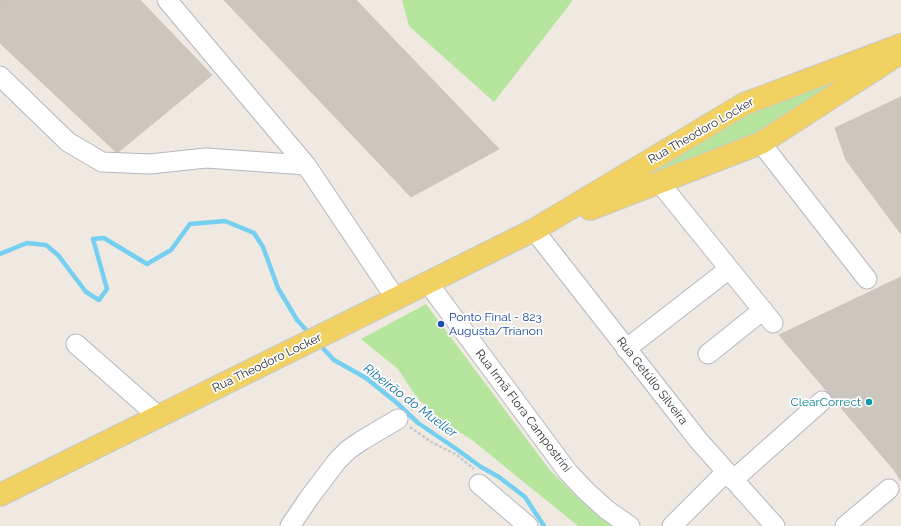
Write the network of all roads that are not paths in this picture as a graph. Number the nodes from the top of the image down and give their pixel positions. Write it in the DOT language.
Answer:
graph roads {
  1 [pos="167,0"];
  2 [pos="901,45"];
  3 [pos="901,52"];
  4 [pos="0,76"];
  5 [pos="761,143"];
  6 [pos="306,165"];
  7 [pos="659,182"];
  8 [pos="534,230"];
  9 [pos="729,269"];
  10 [pos="867,279"];
  11 [pos="428,283"];
  12 [pos="396,299"];
  13 [pos="76,344"];
  14 [pos="626,349"];
  15 [pos="708,354"];
  16 [pos="822,401"];
  17 [pos="159,417"];
  18 [pos="398,419"];
  19 [pos="729,476"];
  20 [pos="479,484"];
  21 [pos="889,489"];
  22 [pos="0,495"];
  23 [pos="290,526"];
  24 [pos="528,526"];
  25 [pos="630,526"];
  26 [pos="672,526"];
  27 [pos="775,526"];
  28 [pos="845,526"];
  1 -- 6 [label="street"];
  2 -- 8 [label="main road, Rua Theodoro Locker"];
  3 -- 5 [label="main road, Rua Theodoro Locker"];
  4 -- 6 [label="street"];
  5 -- 7 [label="main road, Rua Theodoro Locker"];
  5 -- 10 [label="street"];
  6 -- 12 [label="street"];
  7 -- 8 [label="main road, Rua Theodoro Locker"];
  7 -- 9 [label="street"];
  8 -- 11 [label="main road, Rua Theodoro Locker"];
  8 -- 14 [label="street, Rua Getúlio Silveira"];
  9 -- 14 [label="street"];
  9 -- 15 [label="street"];
  11 -- 12 [label="main road, Rua Theodoro Locker"];
  11 -- 25 [label="street, Rua Irmã Flora Campostrini"];
  12 -- 17 [label="main road, Rua Theodoro Locker"];
  13 -- 17 [label="street"];
  14 -- 19 [label="street, Rua Getúlio Silveira"];
  16 -- 19 [label="street"];
  17 -- 22 [label="main road, Rua Theodoro Locker"];
  18 -- 23 [label="street"];
  19 -- 26 [label="street"];
  19 -- 27 [label="street, Rua Getúlio Silveira"];
  20 -- 24 [label="street"];
  21 -- 28 [label="street"];
}
